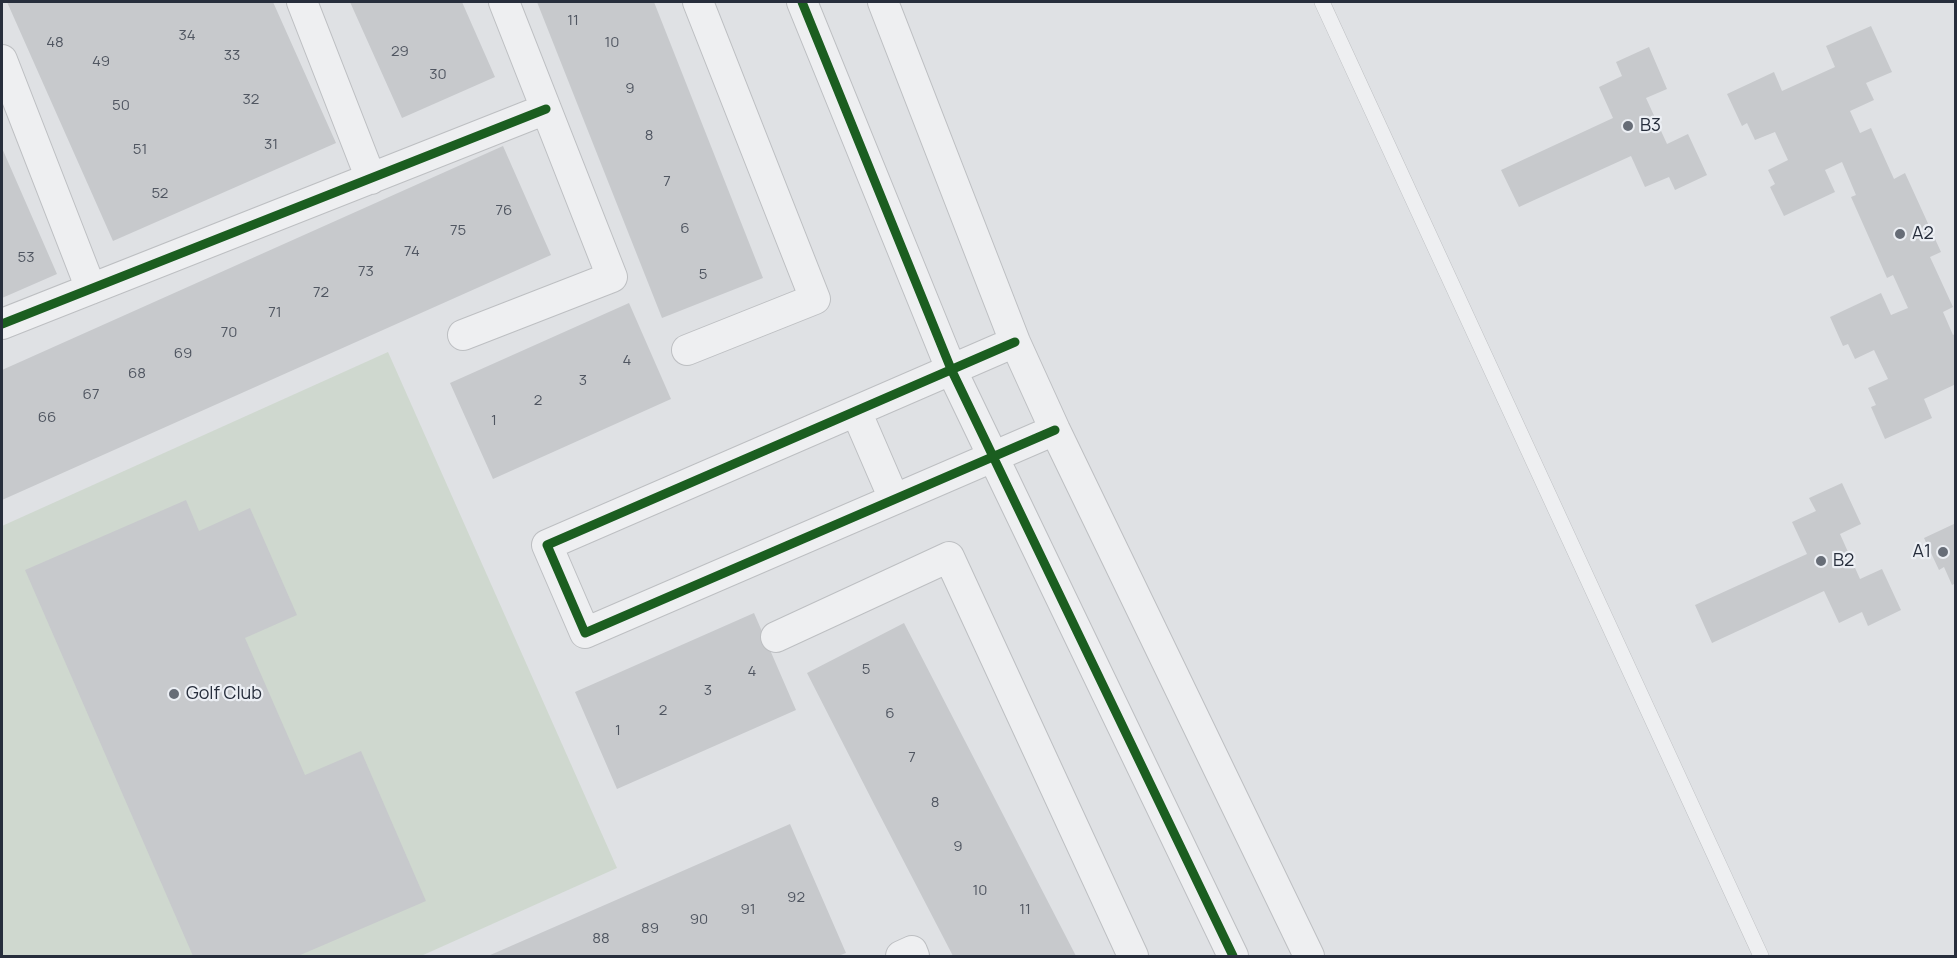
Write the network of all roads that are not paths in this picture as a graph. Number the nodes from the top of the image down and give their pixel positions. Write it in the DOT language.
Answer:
graph roads {
  1 [pos="302,2"];
  2 [pos="504,2"];
  3 [pos="698,2"];
  4 [pos="802,2"];
  5 [pos="883,2"];
  6 [pos="1322,2"];
  7 [pos="2,60"];
  8 [pos="546,109"];
  9 [pos="371,179"];
  10 [pos="91,289"];
  11 [pos="2,324"];
  12 [pos="463,335"];
  13 [pos="1016,342"];
  14 [pos="687,350"];
  15 [pos="951,369"];
  16 [pos="856,411"];
  17 [pos="1055,430"];
  18 [pos="992,457"];
  19 [pos="894,499"];
  20 [pos="776,637"];
  21 [pos="901,957"];
  22 [pos="914,957"];
  23 [pos="1133,957"];
  24 [pos="1233,957"];
  25 [pos="1309,957"];
  26 [pos="1761,957"];
  1 -- 9 [label="street"];
  2 -- 8 [label="street"];
  3 -- 14 [label="street"];
  4 -- 15 [label="street"];
  5 -- 13 [label="street"];
  6 -- 26 [label="lane"];
  7 -- 10 [label="street"];
  8 -- 9 [label="street"];
  8 -- 12 [label="street"];
  9 -- 10 [label="street"];
  10 -- 11 [label="street"];
  13 -- 15 [label="street"];
  13 -- 17 [label="street"];
  15 -- 16 [label="street"];
  15 -- 18 [label="street"];
  16 -- 19 [label="street"];
  16 -- 19 [label="street"];
  17 -- 18 [label="street"];
  17 -- 25 [label="street"];
  18 -- 19 [label="street"];
  18 -- 24 [label="street"];
  20 -- 23 [label="street"];
  21 -- 22 [label="street"];
}
